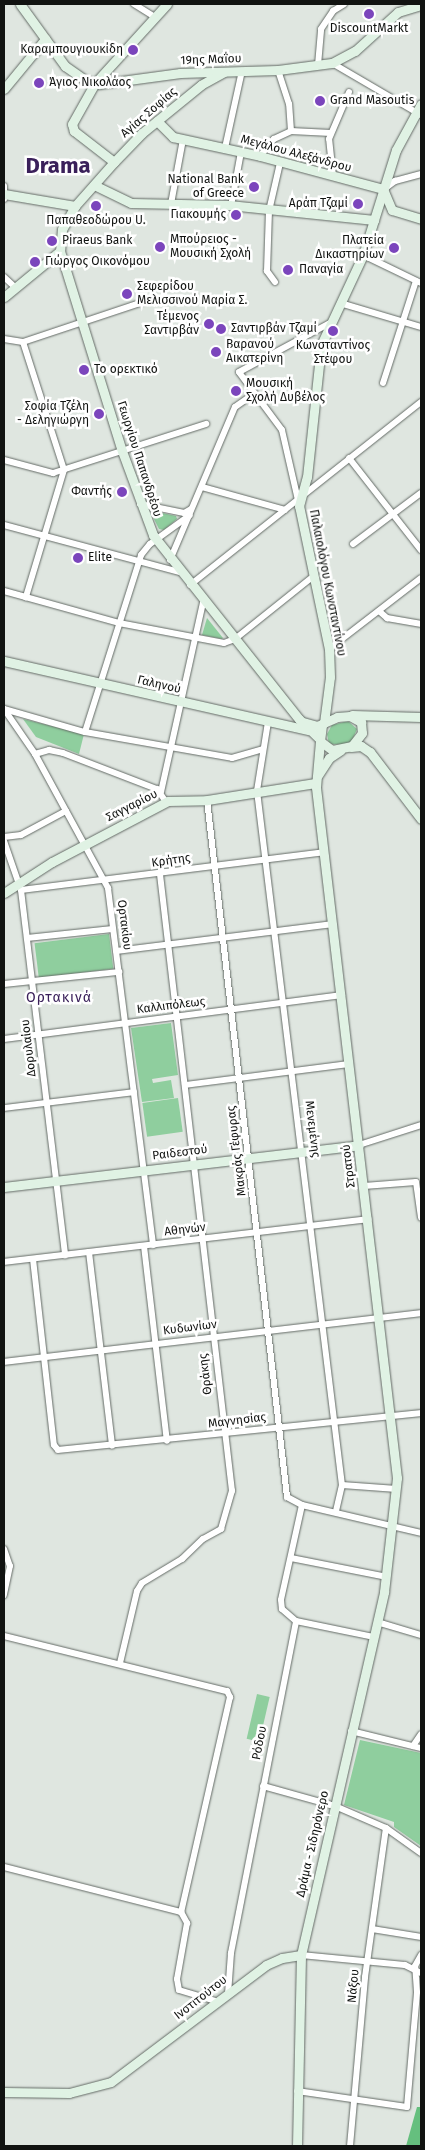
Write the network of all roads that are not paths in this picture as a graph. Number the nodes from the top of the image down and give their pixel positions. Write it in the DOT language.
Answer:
graph roads {
  1 [pos="20,4"];
  2 [pos="134,4"];
  3 [pos="167,4"];
  4 [pos="344,4"];
  5 [pos="421,5"];
  6 [pos="155,17"];
  7 [pos="45,39"];
  8 [pos="332,63"];
  9 [pos="318,64"];
  10 [pos="278,70"];
  11 [pos="242,71"];
  12 [pos="198,72"];
  13 [pos="224,72"];
  14 [pos="95,83"];
  15 [pos="201,85"];
  16 [pos="4,89"];
  17 [pos="348,92"];
  18 [pos="420,110"];
  19 [pos="157,121"];
  20 [pos="291,131"];
  21 [pos="331,133"];
  22 [pos="184,139"];
  23 [pos="225,148"];
  24 [pos="241,152"];
  25 [pos="260,156"];
  26 [pos="114,162"];
  27 [pos="280,163"];
  28 [pos="421,174"];
  29 [pos="333,176"];
  30 [pos="94,185"];
  31 [pos="383,189"];
  32 [pos="4,194"];
  33 [pos="171,204"];
  34 [pos="75,206"];
  35 [pos="231,206"];
  36 [pos="392,210"];
  37 [pos="269,211"];
  38 [pos="421,219"];
  39 [pos="374,220"];
  40 [pos="60,251"];
  41 [pos="362,255"];
  42 [pos="4,277"];
  43 [pos="275,282"];
  44 [pos="419,282"];
  45 [pos="16,288"];
  46 [pos="4,297"];
  47 [pos="146,301"];
  48 [pos="340,303"];
  49 [pos="82,322"];
  50 [pos="403,322"];
  51 [pos="330,323"];
  52 [pos="421,327"];
  53 [pos="4,339"];
  54 [pos="23,342"];
  55 [pos="383,383"];
  56 [pos="255,393"];
  57 [pos="421,402"];
  58 [pos="206,424"];
  59 [pos="122,451"];
  60 [pos="349,458"];
  61 [pos="4,460"];
  62 [pos="64,470"];
  63 [pos="202,487"];
  64 [pos="421,492"];
  65 [pos="299,499"];
  66 [pos="140,504"];
  67 [pos="194,506"];
  68 [pos="285,510"];
  69 [pos="393,514"];
  70 [pos="190,515"];
  71 [pos="4,525"];
  72 [pos="44,536"];
  73 [pos="156,541"];
  74 [pos="353,544"];
  75 [pos="421,550"];
  76 [pos="170,560"];
  77 [pos="138,561"];
  78 [pos="180,572"];
  79 [pos="315,575"];
  80 [pos="421,578"];
  81 [pos="190,585"];
  82 [pos="4,591"];
  83 [pos="26,597"];
  84 [pos="204,602"];
  85 [pos="379,611"];
  86 [pos="119,623"];
  87 [pos="421,624"];
  88 [pos="196,638"];
  89 [pos="235,639"];
  90 [pos="329,649"];
  91 [pos="4,661"];
  92 [pos="100,684"];
  93 [pos="182,703"];
  94 [pos="4,710"];
  95 [pos="346,715"];
  96 [pos="375,715"];
  97 [pos="421,717"];
  98 [pos="299,719"];
  99 [pos="268,722"];
  100 [pos="323,723"];
  101 [pos="363,730"];
  102 [pos="309,731"];
  103 [pos="85,732"];
  104 [pos="319,739"];
  105 [pos="172,748"];
  106 [pos="263,749"];
  107 [pos="346,749"];
  108 [pos="370,752"];
  109 [pos="35,754"];
  110 [pos="316,780"];
  111 [pos="258,791"];
  112 [pos="161,792"];
  113 [pos="207,800"];
  114 [pos="166,802"];
  115 [pos="66,811"];
  116 [pos="421,818"];
  117 [pos="4,839"];
  118 [pos="83,845"];
  119 [pos="324,852"];
  120 [pos="266,860"];
  121 [pos="215,866"];
  122 [pos="160,874"];
  123 [pos="104,881"];
  124 [pos="20,887"];
  125 [pos="4,893"];
  126 [pos="333,924"];
  127 [pos="114,930"];
  128 [pos="275,931"];
  129 [pos="27,938"];
  130 [pos="223,938"];
  131 [pos="168,945"];
  132 [pos="116,951"];
  133 [pos="119,972"];
  134 [pos="33,981"];
  135 [pos="4,984"];
  136 [pos="342,996"];
  137 [pos="284,1003"];
  138 [pos="232,1010"];
  139 [pos="177,1016"];
  140 [pos="125,1023"];
  141 [pos="39,1034"];
  142 [pos="4,1039"];
  143 [pos="350,1064"];
  144 [pos="293,1071"];
  145 [pos="240,1078"];
  146 [pos="185,1085"];
  147 [pos="134,1092"];
  148 [pos="47,1103"];
  149 [pos="4,1108"];
  150 [pos="421,1125"];
  151 [pos="359,1145"];
  152 [pos="304,1152"];
  153 [pos="250,1158"];
  154 [pos="194,1164"];
  155 [pos="144,1170"];
  156 [pos="57,1180"];
  157 [pos="364,1186"];
  158 [pos="4,1187"];
  159 [pos="421,1218"];
  160 [pos="368,1219"];
  161 [pos="312,1226"];
  162 [pos="258,1232"];
  163 [pos="202,1239"];
  164 [pos="154,1245"];
  165 [pos="144,1246"];
  166 [pos="89,1252"];
  167 [pos="64,1255"];
  168 [pos="33,1259"];
  169 [pos="4,1262"];
  170 [pos="421,1312"];
  171 [pos="380,1318"];
  172 [pos="323,1324"];
  173 [pos="267,1331"];
  174 [pos="213,1337"];
  175 [pos="156,1344"];
  176 [pos="100,1350"];
  177 [pos="44,1357"];
  178 [pos="4,1362"];
  179 [pos="421,1413"];
  180 [pos="391,1415"];
  181 [pos="335,1421"];
  182 [pos="278,1426"];
  183 [pos="224,1434"];
  184 [pos="168,1441"];
  185 [pos="112,1446"];
  186 [pos="342,1485"];
  187 [pos="397,1489"];
  188 [pos="302,1504"];
  189 [pos="336,1512"];
  190 [pos="394,1526"];
  191 [pos="421,1533"];
  192 [pos="4,1548"];
  193 [pos="391,1553"];
  194 [pos="290,1558"];
  195 [pos="387,1577"];
  196 [pos="4,1595"];
  197 [pos="296,1621"];
  198 [pos="377,1622"];
  199 [pos="421,1635"];
  200 [pos="4,1636"];
  201 [pos="374,1637"];
  202 [pos="120,1663"];
  203 [pos="351,1731"];
  204 [pos="421,1734"];
  205 [pos="413,1746"];
  206 [pos="421,1748"];
  207 [pos="263,1786"];
  208 [pos="335,1806"];
  209 [pos="386,1828"];
  210 [pos="421,1853"];
  211 [pos="4,1867"];
  212 [pos="181,1912"];
  213 [pos="372,1929"];
  214 [pos="421,1937"];
  215 [pos="301,1955"];
  216 [pos="421,1955"];
  217 [pos="367,1962"];
  218 [pos="418,1971"];
  219 [pos="228,1994"];
  220 [pos="219,2002"];
  221 [pos="297,2091"];
  222 [pos="4,2092"];
  223 [pos="356,2100"];
  224 [pos="297,2146"];
  225 [pos="350,2146"];
  1 -- 7 [label="street"];
  2 -- 6 [label="street"];
  3 -- 6 [label="street"];
  4 -- 9 [label="street"];
  5 -- 8 [label="street, 19ης Μαΐου"];
  6 -- 14 [label="street"];
  7 -- 14 [label="street"];
  7 -- 16 [label="street"];
  8 -- 9 [label="street, 19ης Μαΐου"];
  8 -- 18 [label="street"];
  9 -- 10 [label="street, 19ης Μαΐου"];
  10 -- 11 [label="street, 19ης Μαΐου"];
  10 -- 20 [label="street"];
  11 -- 13 [label="street, 19ης Μαΐου"];
  11 -- 23 [label="street"];
  12 -- 13 [label="street, 19ης Μαΐου"];
  12 -- 14 [label="street, 19ης Μαΐου"];
  12 -- 15 [label="street"];
  13 -- 15 [label="street, Αγίας Σοφίας"];
  14 -- 26 [label="street"];
  15 -- 19 [label="street, Αγίας Σοφίας"];
  17 -- 21 [label="street"];
  18 -- 31 [label="street, Παλαιολόγου Κωνσταντίνου"];
  19 -- 22 [label="street, Μεγάλου Αλεξάνδρου"];
  19 -- 26 [label="street, Αγίας Σοφίας"];
  20 -- 21 [label="street"];
  20 -- 25 [label="street"];
  21 -- 29 [label="street"];
  22 -- 23 [label="street, Μεγάλου Αλεξάνδρου"];
  22 -- 33 [label="street"];
  23 -- 24 [label="street, Μεγάλου Αλεξάνδρου"];
  24 -- 25 [label="street, Μεγάλου Αλεξάνδρου"];
  24 -- 35 [label="street"];
  25 -- 27 [label="street, Μεγάλου Αλεξάνδρου"];
  26 -- 30 [label="street, Αγίας Σοφίας"];
  27 -- 29 [label="street, Μεγάλου Αλεξάνδρου"];
  27 -- 37 [label="street"];
  28 -- 31 [label="street"];
  29 -- 31 [label="street, Μεγάλου Αλεξάνδρου"];
  30 -- 33 [label="street"];
  30 -- 34 [label="street, Αγίας Σοφίας"];
  31 -- 36 [label="street"];
  31 -- 39 [label="street, Παλαιολόγου Κωνσταντίνου"];
  32 -- 34 [label="street"];
  33 -- 35 [label="street"];
  34 -- 40 [label="street, Αγίας Σοφίας"];
  35 -- 37 [label="street"];
  36 -- 38 [label="street"];
  36 -- 39 [label="street"];
  37 -- 39 [label="street"];
  37 -- 43 [label="street"];
  39 -- 41 [label="street, Παλαιολόγου Κωνσταντίνου"];
  40 -- 45 [label="street"];
  40 -- 49 [label="street, Γεωργίου Παπανδρέου"];
  41 -- 44 [label="street"];
  41 -- 48 [label="street, Παλαιολόγου Κωνσταντίνου"];
  42 -- 45 [label="street"];
  44 -- 50 [label="street"];
  45 -- 46 [label="street"];
  47 -- 49 [label="street"];
  48 -- 50 [label="street"];
  48 -- 51 [label="street, Παλαιολόγου Κωνσταντίνου"];
  49 -- 54 [label="street"];
  49 -- 59 [label="street, Γεωργίου Παπανδρέου"];
  50 -- 52 [label="street"];
  50 -- 55 [label="street"];
  51 -- 56 [label="street"];
  51 -- 65 [label="street, Παλαιολόγου Κωνσταντίνου"];
  53 -- 54 [label="street"];
  54 -- 62 [label="street"];
  56 -- 63 [label="street"];
  56 -- 65 [label="street"];
  57 -- 60 [label="street"];
  58 -- 59 [label="street"];
  59 -- 62 [label="street"];
  59 -- 66 [label="street, Γεωργίου Παπανδρέου"];
  60 -- 65 [label="street"];
  60 -- 69 [label="street"];
  61 -- 62 [label="street"];
  62 -- 72 [label="street"];
  63 -- 67 [label="street"];
  63 -- 68 [label="street"];
  64 -- 69 [label="street"];
  65 -- 68 [label="street"];
  65 -- 79 [label="street, Παλαιολόγου Κωνσταντίνου"];
  66 -- 67 [label="street"];
  66 -- 73 [label="street, Γεωργίου Παπανδρέου"];
  67 -- 70 [label="street"];
  68 -- 81 [label="street"];
  69 -- 74 [label="street"];
  69 -- 75 [label="street"];
  70 -- 73 [label="street"];
  70 -- 76 [label="street"];
  71 -- 72 [label="street"];
  72 -- 77 [label="street"];
  72 -- 83 [label="street"];
  73 -- 76 [label="street, Γεωργίου Παπανδρέου"];
  73 -- 77 [label="street"];
  76 -- 78 [label="street, Γεωργίου Παπανδρέου"];
  77 -- 78 [label="street"];
  77 -- 86 [label="street"];
  78 -- 81 [label="street, Γεωργίου Παπανδρέου"];
  79 -- 89 [label="street"];
  79 -- 90 [label="street, Παλαιολόγου Κωνσταντίνου"];
  80 -- 85 [label="street"];
  81 -- 84 [label="street, Γεωργίου Παπανδρέου"];
  82 -- 83 [label="street"];
  83 -- 86 [label="street"];
  84 -- 88 [label="street"];
  84 -- 89 [label="street, Γεωργίου Παπανδρέου"];
  85 -- 87 [label="street"];
  85 -- 90 [label="street"];
  86 -- 88 [label="street"];
  86 -- 92 [label="street"];
  88 -- 89 [label="street"];
  88 -- 93 [label="street"];
  89 -- 98 [label="street, Γεωργίου Παπανδρέου"];
  90 -- 100 [label="street, Παλαιολόγου Κωνσταντίνου"];
  91 -- 92 [label="street, Γαληνού"];
  92 -- 93 [label="street, Γαληνού"];
  92 -- 103 [label="street"];
  93 -- 99 [label="street, Γαληνού"];
  93 -- 105 [label="street"];
  94 -- 103 [label="street"];
  94 -- 109 [label="street, Ορτακίου"];
  95 -- 96 [label="street"];
  95 -- 100 [label="street"];
  95 -- 101 [label="street"];
  96 -- 97 [label="street"];
  96 -- 101 [label="street"];
  98 -- 100 [label="street"];
  98 -- 102 [label="street, Γεωργίου Παπανδρέου"];
  99 -- 102 [label="street, Γαληνού"];
  99 -- 106 [label="street, Μενεμένης"];
  100 -- 104 [label="street"];
  101 -- 107 [label="street"];
  101 -- 108 [label="street"];
  102 -- 104 [label="street, Γεωργίου Παπανδρέου"];
  103 -- 105 [label="street"];
  104 -- 107 [label="street"];
  104 -- 110 [label="street, Στρατού"];
  105 -- 106 [label="street"];
  105 -- 112 [label="street"];
  106 -- 111 [label="street, Μενεμένης"];
  107 -- 108 [label="street"];
  107 -- 110 [label="street"];
  108 -- 116 [label="street"];
  109 -- 112 [label="street"];
  109 -- 115 [label="street, Ορτακίου"];
  110 -- 111 [label="street, Σαγγαρίου"];
  110 -- 119 [label="street, Στρατού"];
  111 -- 113 [label="street, Σαγγαρίου"];
  111 -- 120 [label="street, Μενεμένης"];
  112 -- 114 [label="street"];
  113 -- 114 [label="street, Σαγγαρίου"];
  113 -- 121 [label="street, Μακράς Γέφυρας"];
  114 -- 118 [label="street, Σαγγαρίου"];
  115 -- 117 [label="street"];
  115 -- 118 [label="street, Ορτακίου"];
  117 -- 124 [label="street, Δορυλαίου"];
  118 -- 123 [label="street, Ορτακίου"];
  118 -- 124 [label="street, Σαγγαρίου"];
  119 -- 120 [label="street, Κρήτης"];
  119 -- 126 [label="street, Στρατού"];
  120 -- 121 [label="street, Κρήτης"];
  120 -- 128 [label="street, Μενεμένης"];
  121 -- 122 [label="street, Κρήτης"];
  121 -- 130 [label="street, Μακράς Γέφυρας"];
  122 -- 123 [label="street, Κρήτης"];
  122 -- 131 [label="street, Θράκης"];
  123 -- 124 [label="street, Κρήτης"];
  123 -- 127 [label="street, Ορτακίου"];
  124 -- 125 [label="street, Σαγγαρίου"];
  124 -- 129 [label="street, Δορυλαίου"];
  126 -- 128 [label="street"];
  126 -- 136 [label="street, Στρατού"];
  127 -- 129 [label="street"];
  127 -- 132 [label="street, Ορτακίου"];
  128 -- 130 [label="street"];
  128 -- 137 [label="street, Μενεμένης"];
  129 -- 134 [label="street, Δορυλαίου"];
  130 -- 131 [label="street"];
  130 -- 138 [label="street, Μακράς Γέφυρας"];
  131 -- 132 [label="street"];
  131 -- 139 [label="street, Θράκης"];
  132 -- 133 [label="street, Ορτακίου"];
  133 -- 134 [label="street"];
  133 -- 140 [label="street, Ορτακίου"];
  134 -- 135 [label="street"];
  134 -- 141 [label="street, Δορυλαίου"];
  136 -- 137 [label="street, Καλλιπόλεως"];
  136 -- 143 [label="street, Στρατού"];
  137 -- 138 [label="street, Καλλιπόλεως"];
  137 -- 144 [label="street, Μενεμένης"];
  138 -- 139 [label="street, Καλλιπόλεως"];
  138 -- 145 [label="street, Μακράς Γέφυρας"];
  139 -- 140 [label="street, Καλλιπόλεως"];
  139 -- 146 [label="street, Θράκης"];
  140 -- 141 [label="street, Καλλιπόλεως"];
  140 -- 147 [label="street, Ορτακίου"];
  141 -- 142 [label="street, Καλλιπόλεως"];
  141 -- 148 [label="street, Δορυλαίου"];
  143 -- 144 [label="street"];
  143 -- 151 [label="street, Στρατού"];
  144 -- 145 [label="street"];
  144 -- 152 [label="street, Μενεμένης"];
  145 -- 146 [label="street"];
  145 -- 153 [label="street, Μακράς Γέφυρας"];
  146 -- 154 [label="street, Θράκης"];
  147 -- 148 [label="street"];
  147 -- 155 [label="street, Ορτακίου"];
  148 -- 149 [label="street"];
  148 -- 156 [label="street, Δορυλαίου"];
  150 -- 151 [label="street"];
  151 -- 152 [label="street, Ραιδεστού"];
  151 -- 157 [label="street, Στρατού"];
  152 -- 153 [label="street, Ραιδεστού"];
  152 -- 161 [label="street, Μενεμένης"];
  153 -- 154 [label="street, Ραιδεστού"];
  153 -- 162 [label="street, Μακράς Γέφυρας"];
  154 -- 155 [label="street, Ραιδεστού"];
  154 -- 163 [label="street, Θράκης"];
  155 -- 156 [label="street, Ραιδεστού"];
  155 -- 164 [label="street, Ορτακίου"];
  156 -- 158 [label="street, Ραιδεστού"];
  156 -- 167 [label="street, Δορυλαίου"];
  157 -- 159 [label="street"];
  157 -- 160 [label="street, Στρατού"];
  160 -- 161 [label="street, Αθηνών"];
  160 -- 171 [label="street, Στρατού"];
  161 -- 162 [label="street, Αθηνών"];
  161 -- 172 [label="street, Μενεμένης"];
  162 -- 163 [label="street, Αθηνών"];
  162 -- 173 [label="street, Μακράς Γέφυρας"];
  163 -- 164 [label="street, Αθηνών"];
  163 -- 174 [label="street, Θράκης"];
  164 -- 165 [label="street, Αθηνών"];
  165 -- 166 [label="street, Αθηνών"];
  165 -- 175 [label="street"];
  166 -- 167 [label="street, Αθηνών"];
  166 -- 176 [label="street"];
  167 -- 168 [label="street, Αθηνών"];
  168 -- 169 [label="street, Αθηνών"];
  168 -- 177 [label="street"];
  170 -- 171 [label="street, Κυδωνίων"];
  171 -- 172 [label="street, Κυδωνίων"];
  171 -- 180 [label="street, Στρατού"];
  172 -- 173 [label="street, Κυδωνίων"];
  172 -- 181 [label="street, Μενεμένης"];
  173 -- 174 [label="street, Κυδωνίων"];
  173 -- 182 [label="street, Μακράς Γέφυρας"];
  174 -- 175 [label="street, Κυδωνίων"];
  174 -- 183 [label="street, Θράκης"];
  175 -- 176 [label="street, Κυδωνίων"];
  175 -- 184 [label="street"];
  176 -- 177 [label="street, Κυδωνίων"];
  176 -- 185 [label="street"];
  177 -- 178 [label="street, Κυδωνίων"];
  177 -- 185 [label="street, Μαγνησίας"];
  179 -- 180 [label="street, Μαγνησίας"];
  180 -- 181 [label="street, Μαγνησίας"];
  180 -- 187 [label="street, Στρατού"];
  181 -- 182 [label="street, Μαγνησίας"];
  181 -- 186 [label="street, Μενεμένης"];
  182 -- 183 [label="street, Μαγνησίας"];
  182 -- 188 [label="street, Μακράς Γέφυρας"];
  183 -- 184 [label="street, Μαγνησίας"];
  183 -- 202 [label="street, Θράκης"];
  184 -- 185 [label="street, Μαγνησίας"];
  186 -- 187 [label="street"];
  186 -- 189 [label="street, Μενεμένης"];
  187 -- 190 [label="street, Στρατού"];
  188 -- 189 [label="street"];
  188 -- 194 [label="street"];
  189 -- 190 [label="street"];
  190 -- 191 [label="street"];
  190 -- 193 [label="street, Στρατού"];
  192 -- 196 [label="street"];
  193 -- 195 [label="street, Δράμα - Σιδηρόνερο"];
  194 -- 195 [label="street"];
  194 -- 197 [label="street"];
  195 -- 198 [label="street, Δράμα - Σιδηρόνερο"];
  197 -- 201 [label="street"];
  197 -- 207 [label="street, Ρόδου"];
  198 -- 199 [label="street"];
  198 -- 201 [label="street, Δράμα - Σιδηρόνερο"];
  200 -- 202 [label="street"];
  201 -- 203 [label="street, Δράμα - Σιδηρόνερο"];
  202 -- 212 [label="street"];
  203 -- 205 [label="street"];
  203 -- 208 [label="street, Δράμα - Σιδηρόνερο"];
  204 -- 205 [label="street"];
  205 -- 206 [label="street"];
  207 -- 208 [label="street"];
  207 -- 219 [label="street, Ρόδου"];
  208 -- 209 [label="street"];
  208 -- 215 [label="street, Δράμα - Σιδηρόνερο"];
  209 -- 210 [label="street"];
  209 -- 213 [label="street, Νάξου"];
  211 -- 212 [label="street"];
  212 -- 220 [label="street"];
  213 -- 214 [label="street"];
  213 -- 217 [label="street, Νάξου"];
  215 -- 217 [label="street, Ινστιτούτου"];
  215 -- 219 [label="street, Ινστιτούτου"];
  215 -- 221 [label="street, Δράμα - Σιδηρόνερο"];
  216 -- 218 [label="street"];
  217 -- 218 [label="street, Ινστιτούτου"];
  217 -- 223 [label="street, Νάξου"];
  218 -- 223 [label="street"];
  219 -- 220 [label="street, Ινστιτούτου"];
  220 -- 222 [label="street, Ινστιτούτου"];
  221 -- 223 [label="street"];
  221 -- 224 [label="street, Δράμα - Σιδηρόνερο"];
  223 -- 225 [label="street, Νάξου"];
}
